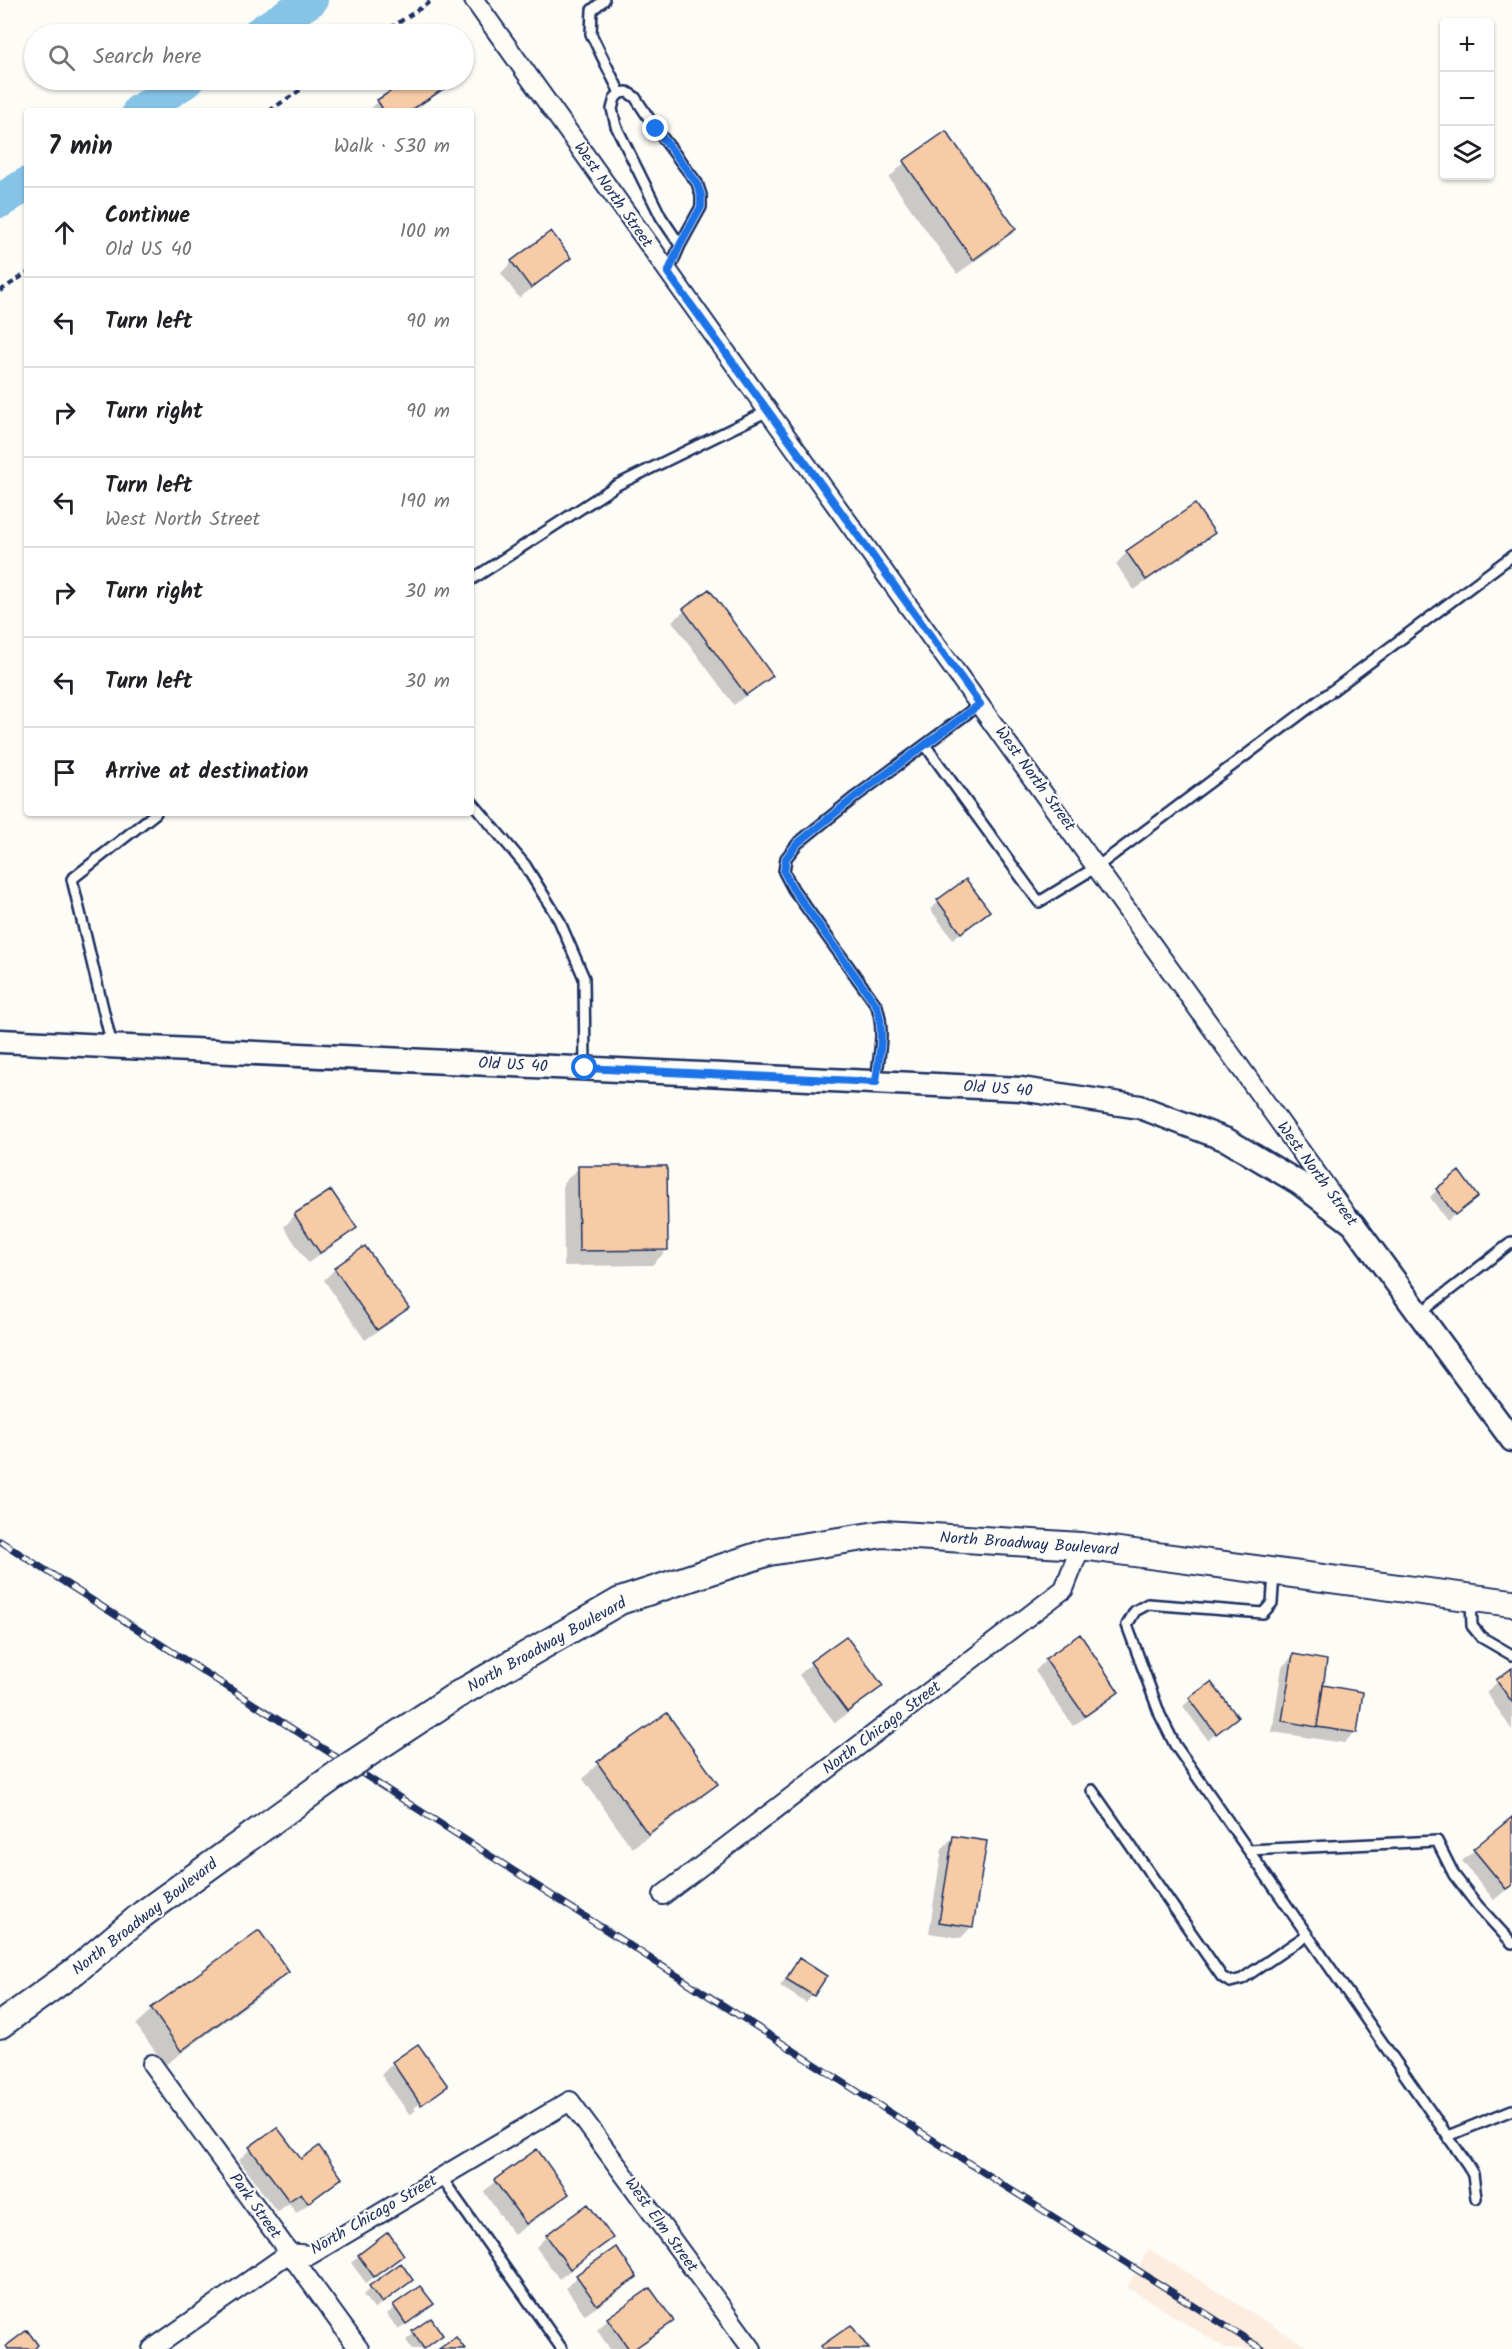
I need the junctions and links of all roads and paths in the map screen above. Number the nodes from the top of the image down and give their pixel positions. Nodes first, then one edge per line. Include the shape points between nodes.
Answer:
1 (433, 0) edge
2 (474, 0) edge
3 (604, 0) edge
4 (396, 24) edge
5 (300, 90) edge
6 (620, 93) junction
7 (273, 108) edge
8 (680, 245) junction
9 (668, 273) junction
10 (24, 275) edge
11 (0, 291) edge
12 (768, 411) junction
13 (1512, 556) edge
14 (474, 578) edge
15 (980, 704) junction
16 (925, 745) junction
17 (474, 805) edge
18 (152, 816) edge
19 (1098, 866) junction
20 (0, 1041) edge
21 (112, 1046) junction
22 (585, 1068) junction
23 (876, 1082) junction
24 (1353, 1224) junction
25 (1512, 1242) edge
26 (1419, 1314) junction
27 (1512, 1440) edge
28 (1081, 1546) junction
29 (1274, 1571) junction
30 (1471, 1597) junction
31 (1512, 1603) edge
32 (1512, 1655) edge
33 (1092, 1790) dead end
34 (1249, 1850) junction
35 (663, 1895) dead end
36 (1307, 1935) junction
37 (1512, 1943) edge
38 (0, 2025) edge
39 (152, 2064) dead end
40 (570, 2101) joint
41 (1512, 2110) edge
42 (1448, 2136) junction
43 (441, 2177) junction
44 (1476, 2198) dead end
45 (289, 2253) junction
46 (152, 2349) edge
47 (358, 2349) edge
48 (562, 2349) edge
49 (752, 2349) edge

1 - 4 path
2 - 9 street, West North Street
3 - 6 lane via 592,10 591,34
5 - 7 path
6 - 8 lane via 612,109 615,126 661,217
6 - 8 lane via 635,97 697,183 701,207
8 - 9 lane
9 - 12 street, West North Street
10 - 11 path
12 - 14 lane via 617,485
12 - 15 street, West North Street
13 - 19 lane
15 - 16 lane
15 - 19 street, West North Street
16 - 19 lane via 1039,902
16 - 23 lane via 798,843 786,858 784,872 793,889 877,1006 882,1035
17 - 22 lane via 525,865 559,921 584,978
18 - 21 lane via 72,879
19 - 24 street, West North Street
20 - 21 street, Old US 40
21 - 22 street, Old US 40
22 - 23 street, Old US 40
23 - 24 street, Old US 40 via 1021,1089 1140,1107 1227,1140 1299,1183
24 - 26 street, West North Street
25 - 26 lane
26 - 27 street, West North Street
28 - 29 main road, North Broadway Boulevard
28 - 35 street, North Chicago Street via 1064,1589
28 - 38 main road, North Broadway Boulevard, bridge via 882,1534 769,1552 621,1601 457,1695 343,1770 143,1914 75,1971
29 - 30 main road, North Broadway Boulevard
29 - 34 lane via 1272,1603 1263,1613 1148,1604 1135,1611 1128,1625 1175,1745
30 - 31 main road, North Broadway Boulevard
30 - 32 lane via 1472,1626 1480,1637
33 - 36 lane via 1222,1977 1230,1982 1242,1979
34 - 36 lane
34 - 37 lane via 1437,1841 1460,1883
36 - 42 lane
39 - 45 street, Park Street
40 - 43 street, North Chicago Street
40 - 49 street, West Elm Street
41 - 42 lane
42 - 44 lane via 1473,2174
43 - 45 street, North Chicago Street via 310,2255
43 - 48 lane
45 - 46 street, North Chicago Street
45 - 47 street, Park Street

